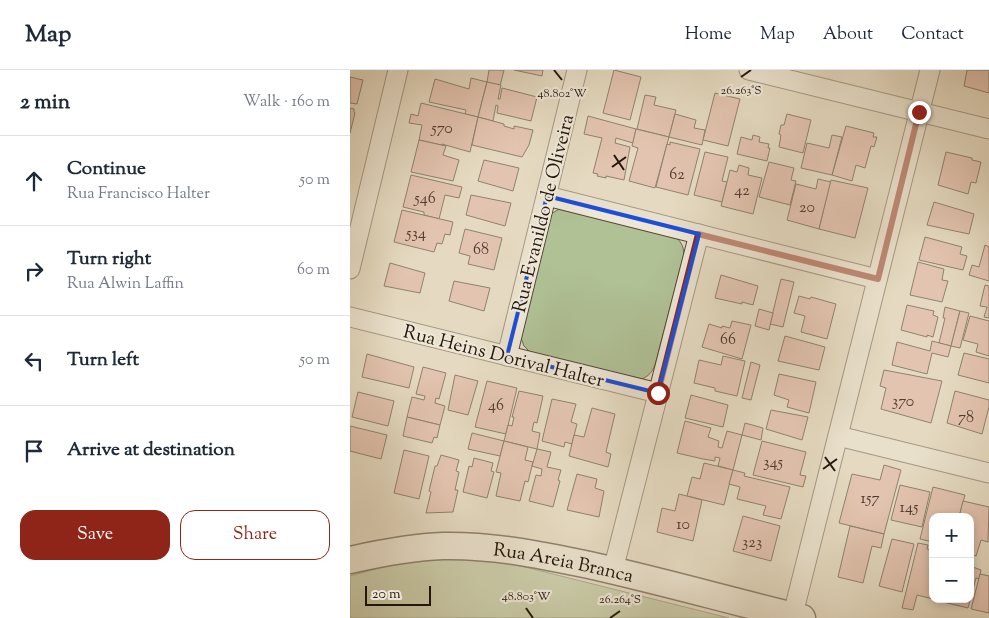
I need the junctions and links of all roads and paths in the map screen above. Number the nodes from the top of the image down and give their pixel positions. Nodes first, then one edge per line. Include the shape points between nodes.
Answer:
1 (398, 70) edge
2 (577, 70) edge
3 (930, 70) edge
4 (754, 71) edge
5 (919, 112) junction
6 (989, 129) edge
7 (547, 196) junction
8 (698, 234) junction
9 (350, 269) edge
10 (878, 279) junction
11 (350, 317) edge
12 (507, 356) junction
13 (658, 393) junction
14 (838, 436) junction
15 (989, 474) edge
16 (350, 560) edge
17 (613, 570) junction
18 (796, 617) edge

1 - 9 street
2 - 7 street, Rua Evanildo de Oliveira
3 - 5 street
4 - 5 street
5 - 6 street
5 - 10 street
7 - 8 street
7 - 12 street, Rua Evanildo de Oliveira
8 - 10 street
8 - 13 street
10 - 14 street
11 - 12 street, Rua Heins Dorival Halter
12 - 13 street, Rua Heins Dorival Halter
13 - 17 street
14 - 15 street
14 - 18 street
16 - 17 street, Rua Areia Branca via 415,548 477,547 511,550
17 - 18 street, Rua Areia Branca

